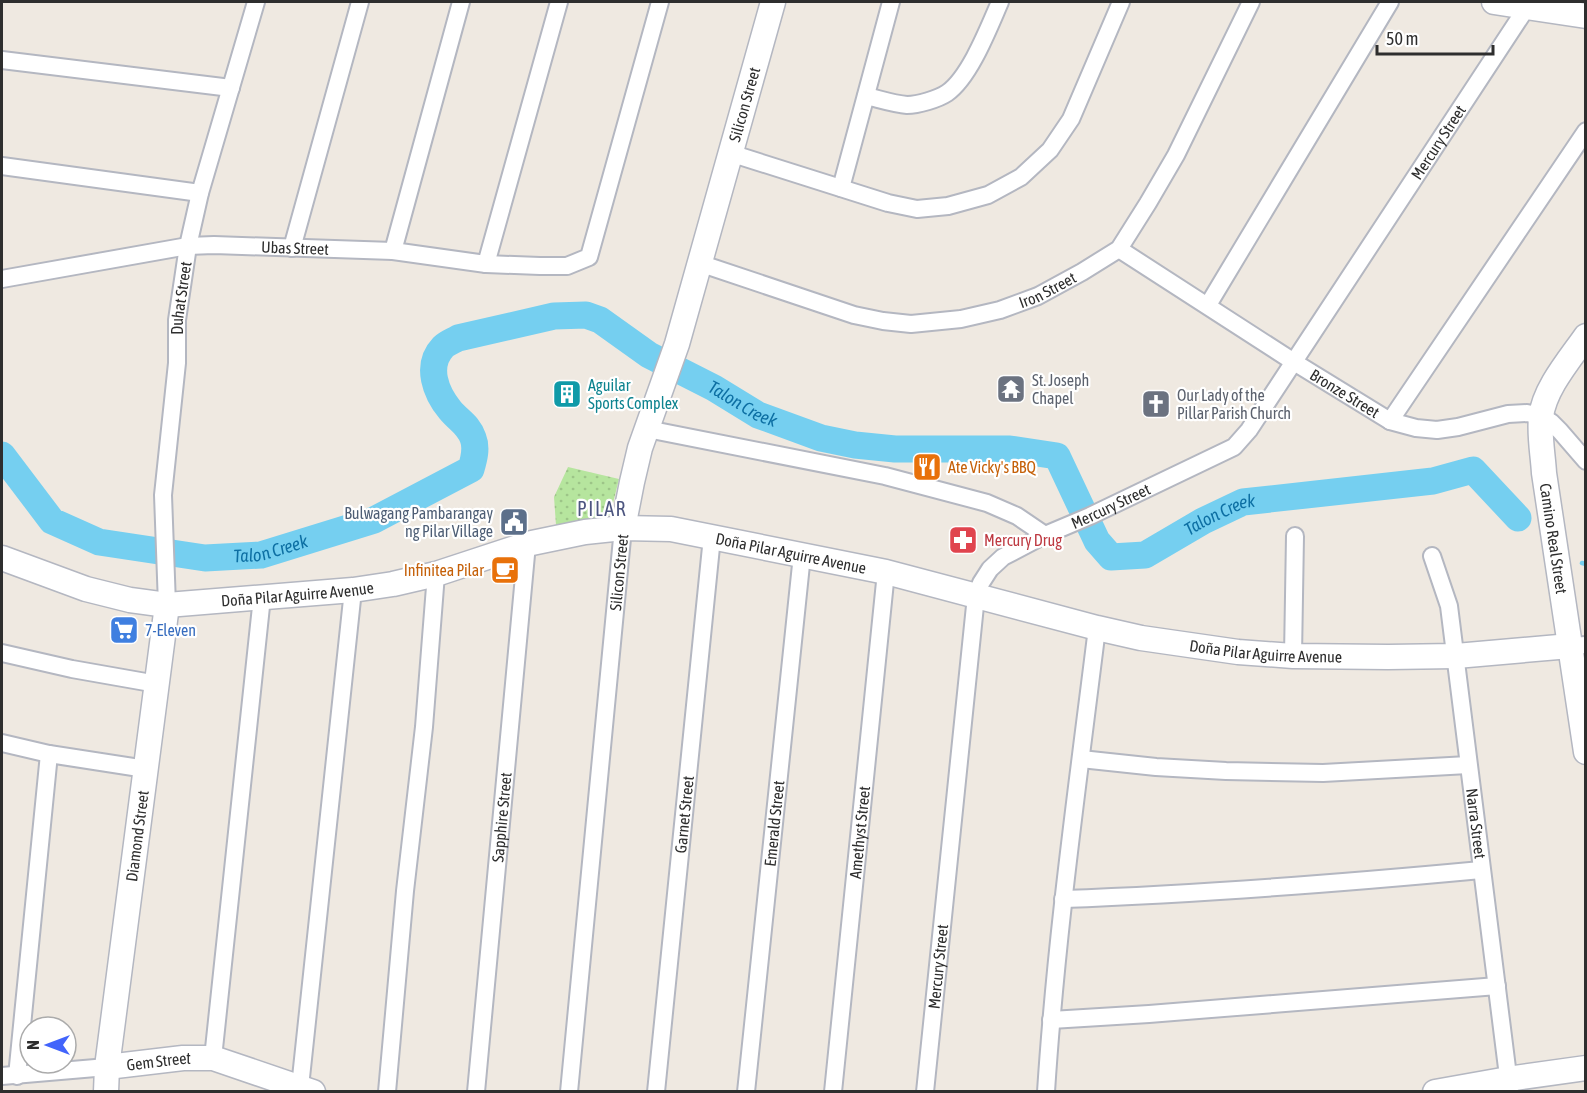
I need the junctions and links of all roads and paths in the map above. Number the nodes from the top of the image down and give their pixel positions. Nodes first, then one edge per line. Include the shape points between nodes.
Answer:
1 (256, 2) edge
2 (360, 2) edge
3 (461, 2) edge
4 (559, 2) edge
5 (660, 2) edge
6 (773, 2) edge
7 (891, 2) edge
8 (1000, 2) edge
9 (1121, 2) edge
10 (1251, 2) edge
11 (1390, 2) edge
12 (1494, 2) edge
13 (1527, 7) junction
14 (1586, 16) edge
15 (2, 60) edge
16 (231, 88) junction
17 (866, 96) junction
18 (1586, 130) edge
19 (730, 153) junction
20 (2, 166) edge
21 (841, 188) junction
22 (200, 193) junction
23 (188, 246) junction
24 (292, 248) junction
25 (1119, 249) junction
26 (393, 251) junction
27 (699, 263) junction
28 (486, 264) junction
29 (2, 279) edge
30 (1208, 305) junction
31 (1586, 336) edge
32 (1294, 362) junction
33 (1541, 416) junction
34 (1390, 421) junction
35 (647, 429) junction
36 (1586, 461) edge
37 (623, 528) junction
38 (1045, 535) junction
39 (1295, 536) dead end
40 (712, 537) junction
41 (527, 544) junction
42 (802, 555) junction
43 (1432, 556) dead end
44 (2, 558) edge
45 (886, 572) junction
46 (436, 574) junction
47 (353, 590) junction
48 (976, 596) junction
49 (262, 597) junction
50 (167, 605) junction
51 (1097, 628) junction
52 (1578, 646) edge
53 (2, 653) edge
54 (1293, 656) junction
55 (1456, 656) junction
56 (157, 684) junction
57 (2, 743) edge
58 (1586, 752) edge
59 (49, 754) junction
60 (1081, 759) junction
61 (1468, 765) junction
62 (146, 769) junction
63 (1481, 870) junction
64 (1063, 898) junction
65 (1497, 986) junction
66 (1051, 1020) junction
67 (213, 1058) junction
68 (107, 1067) junction
69 (1586, 1068) edge
70 (9, 1076) edge
71 (1509, 1085) edge
72 (306, 1089) edge
73 (106, 1092) edge
74 (387, 1092) edge
75 (476, 1092) edge
76 (569, 1092) edge
77 (656, 1092) edge
78 (746, 1092) edge
79 (833, 1092) edge
80 (925, 1092) edge
81 (1046, 1092) edge
82 (1435, 1092) edge

1 - 16 street, Duhat Street
2 - 24 street
3 - 26 street
4 - 28 street
5 - 28 street, Ubas Street via 589,257 567,266
6 - 19 street, Silicon Street
7 - 17 street
8 - 17 street via 977,53 947,93 908,105
9 - 21 street via 1071,119 1050,150 1021,177 988,195 948,206 917,209
10 - 25 street, Iron Street via 1176,155
11 - 30 street
12 - 13 street
13 - 14 street
13 - 32 street, Mercury Street
15 - 16 street
16 - 22 street, Duhat Street
17 - 21 street
18 - 34 street
19 - 21 street
19 - 27 street, Silicon Street
20 - 22 street
22 - 23 street, Duhat Street
23 - 24 street, Ubas Street
23 - 29 street, Ubas Street
23 - 50 street, Duhat Street via 177,320 177,363 163,495
24 - 26 street, Ubas Street
25 - 27 street, Iron Street via 1038,297 961,319 911,324 854,315
25 - 30 street, Bronze Street
26 - 28 street, Ubas Street
27 - 35 street, Silicon Street
30 - 32 street, Bronze Street
31 - 33 street, Camino Real Street via 1559,375
32 - 34 street, Bronze Street
32 - 38 street, Mercury Street via 1250,430 1234,447
33 - 34 street, Bronze Street via 1508,414 1437,430
33 - 36 street
33 - 52 street, Camino Real Street via 1544,473
35 - 37 street, Silicon Street
35 - 38 street via 885,477 987,503 1017,516
37 - 40 street, Doña Pilar Aguirre Avenue via 670,529
37 - 41 street, Doña Pilar Aguirre Avenue
37 - 76 street, Silicon Street
38 - 48 street, Mercury Street via 1003,557 990,569
39 - 54 street
40 - 42 street, Doña Pilar Aguirre Avenue
40 - 77 street, Garnet Street
41 - 46 street, Doña Pilar Aguirre Avenue
41 - 75 street, Sapphire Street
42 - 45 street, Doña Pilar Aguirre Avenue
42 - 78 street, Emerald Street
43 - 55 street, Narra Street via 1449,606
44 - 50 street, Doña Pilar Aguirre Avenue via 86,589
45 - 48 street, Doña Pilar Aguirre Avenue
45 - 79 street, Amethyst Street
46 - 47 street, Doña Pilar Aguirre Avenue
46 - 74 street
47 - 49 street, Doña Pilar Aguirre Avenue
47 - 72 street
48 - 51 street, Doña Pilar Aguirre Avenue
48 - 80 street, Mercury Street
49 - 50 street, Doña Pilar Aguirre Avenue
49 - 67 street
50 - 56 street, Diamond Street
51 - 54 street, Doña Pilar Aguirre Avenue via 1190,646
51 - 60 street
52 - 55 street, Doña Pilar Aguirre Avenue
52 - 58 street, Camino Real Street
53 - 56 street
54 - 55 street, Doña Pilar Aguirre Avenue
55 - 61 street, Narra Street
56 - 62 street, Diamond Street
57 - 59 street
59 - 62 street
59 - 70 street
60 - 61 street via 1156,767 1323,773
60 - 64 street
61 - 63 street, Narra Street
62 - 68 street, Diamond Street
63 - 64 street via 1275,888
63 - 65 street, Narra Street
64 - 66 street
65 - 66 street
65 - 71 street, Narra Street
66 - 81 street
67 - 68 street, Gem Street
67 - 72 street, Gem Street
68 - 70 street, Gem Street
68 - 73 street, Diamond Street
69 - 71 street
71 - 82 street

